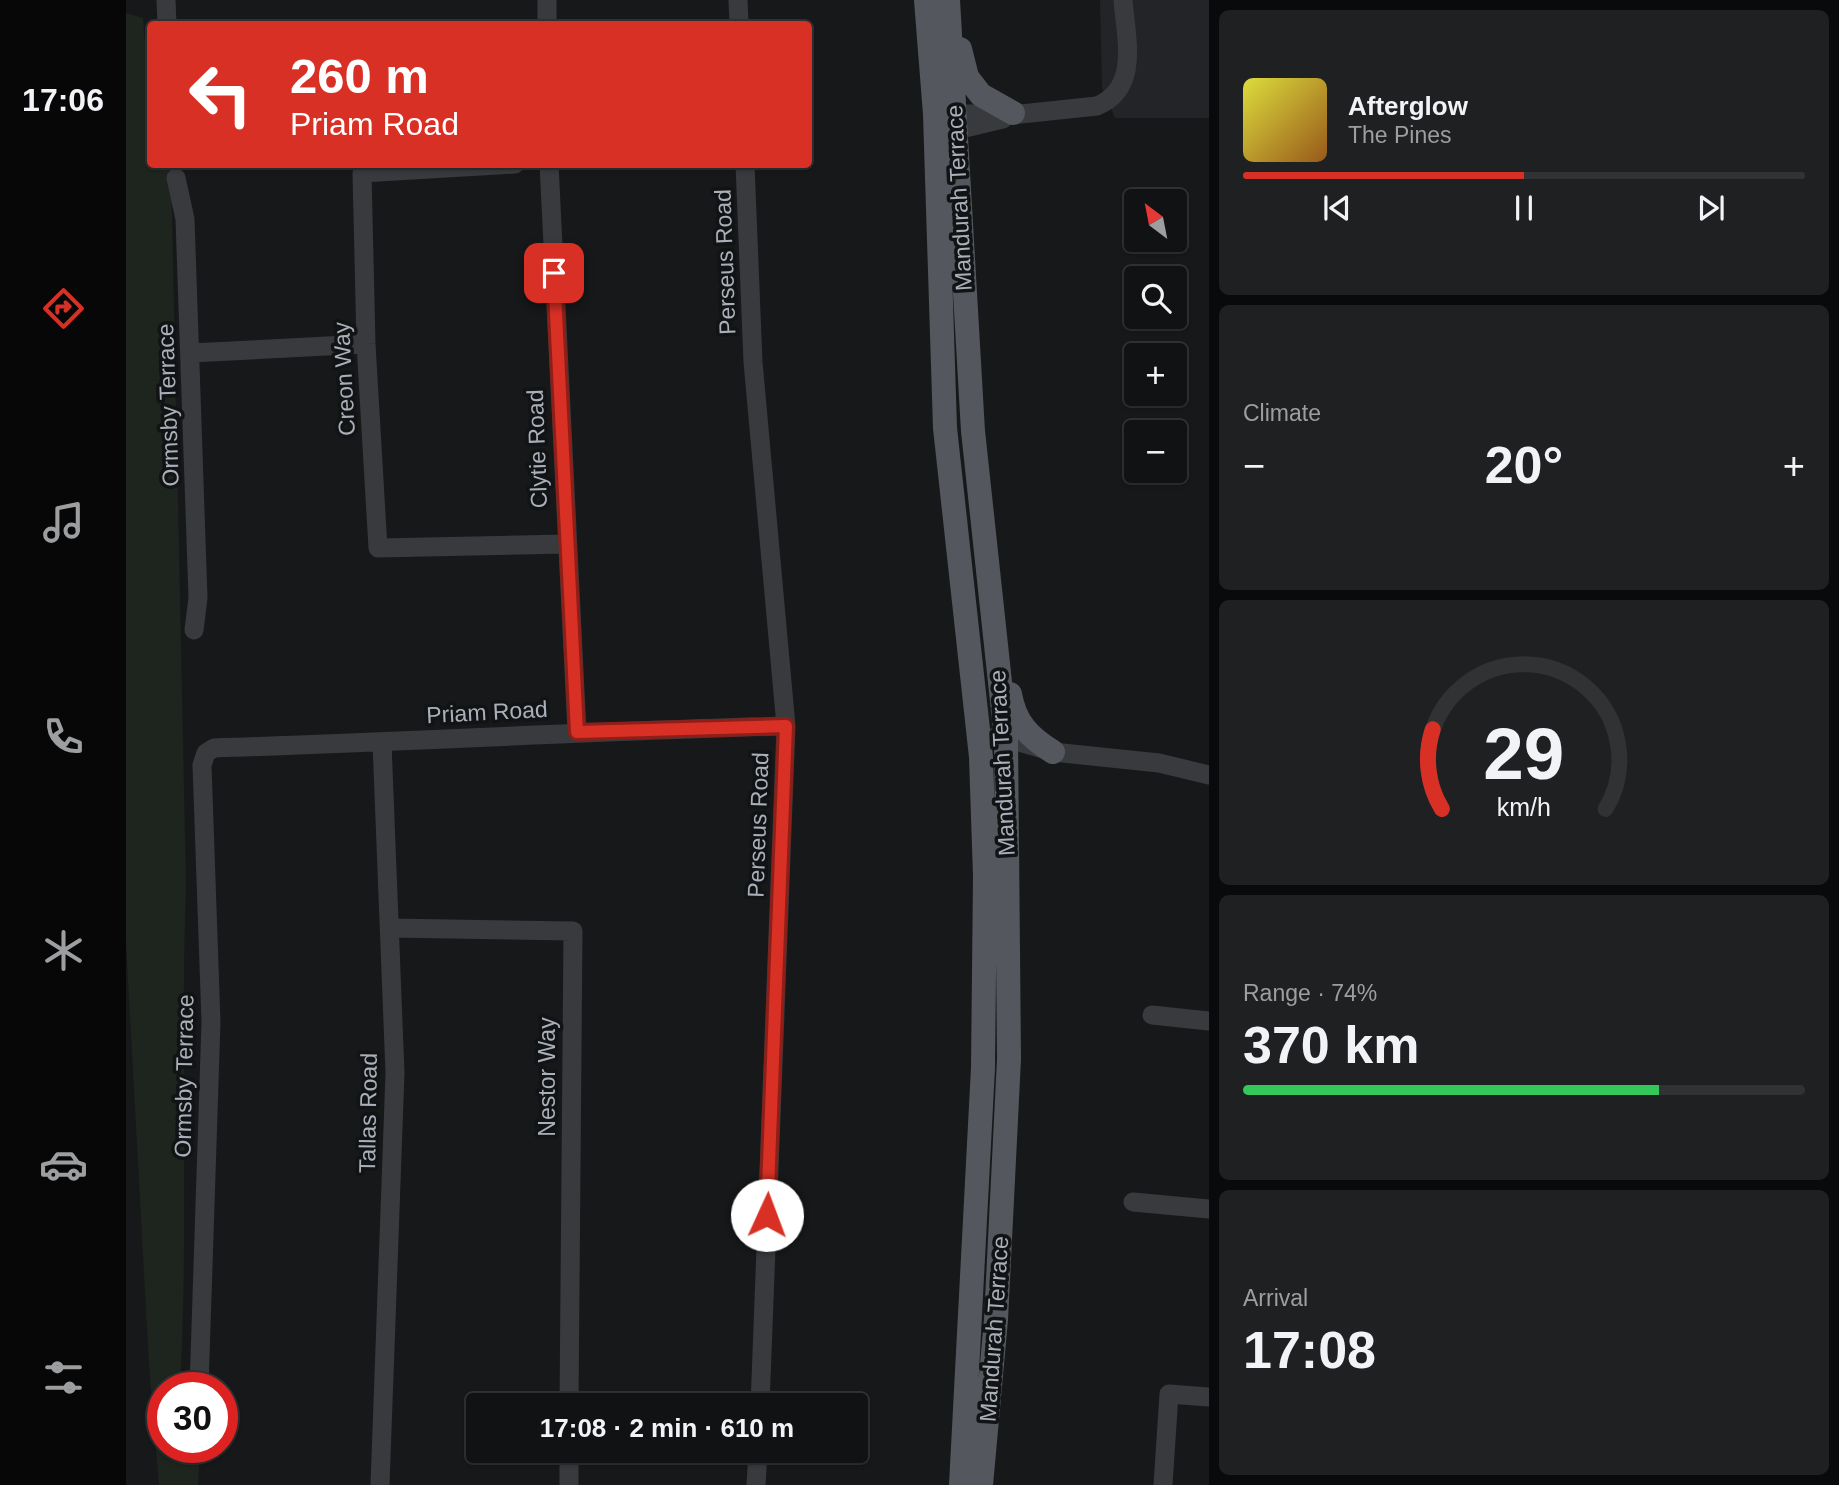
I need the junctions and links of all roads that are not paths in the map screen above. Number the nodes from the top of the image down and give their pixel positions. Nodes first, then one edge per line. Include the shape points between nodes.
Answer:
1 (166, 0) edge
2 (547, 0) edge
3 (738, 0) edge
4 (926, 0) edge
5 (1123, 0) edge
6 (949, 11) edge
7 (167, 21) edge
8 (547, 21) edge
9 (739, 21) edge
10 (1017, 113) junction
11 (945, 123) junction
12 (447, 168) edge
13 (549, 168) edge
14 (745, 168) edge
15 (176, 178) dead end
16 (366, 344) junction
17 (191, 353) junction
18 (565, 544) junction
19 (194, 630) dead end
20 (997, 661) junction
21 (786, 726) junction
22 (577, 732) junction
23 (383, 743) junction
24 (993, 747) junction
25 (1053, 751) junction
26 (202, 765) joint
27 (1209, 775) edge
28 (391, 928) junction
29 (1152, 1015) dead end
30 (1209, 1021) edge
31 (1133, 1202) dead end
32 (1209, 1209) edge
33 (200, 1372) edge
34 (569, 1393) edge
35 (760, 1393) edge
36 (1209, 1398) edge
37 (569, 1463) edge
38 (757, 1463) edge
39 (380, 1485) edge
40 (569, 1485) edge
41 (756, 1485) edge
42 (961, 1485) edge
43 (981, 1485) edge
44 (1163, 1485) edge

1 - 7 street
2 - 8 street
3 - 9 street
4 - 11 main road, Mandurah Terrace
5 - 10 street via 1127,72 1116,95 1097,106
6 - 10 main road via 967,77 981,95
6 - 11 main road, Mandurah Terrace
10 - 11 street
11 - 20 main road, Mandurah Terrace
11 - 24 main road, Mandurah Terrace via 945,428
12 - 16 street, Creon Way via 362,173
13 - 18 street, Clytie Road
14 - 21 street, Perseus Road via 753,362
15 - 17 street, Ormsby Terrace via 185,219
16 - 17 street
16 - 18 street, Creon Way via 378,548
17 - 19 street, Ormsby Terrace via 198,598
18 - 22 street, Clytie Road
20 - 24 main road, Mandurah Terrace
20 - 25 main road via 1018,721 1031,738
21 - 22 street, Priam Road
21 - 35 street, Perseus Road
22 - 23 street, Priam Road
23 - 26 street, Priam Road via 214,748 206,753
23 - 28 street, Tallas Road
24 - 25 street
24 - 42 main road, Mandurah Terrace via 985,876 983,1068
24 - 43 main road, Mandurah Terrace via 1009,1059 996,1320
25 - 27 street via 1159,763
26 - 33 street, Ormsby Terrace via 211,1022
28 - 34 street, Nestor Way via 573,931
28 - 39 street, Tallas Road via 394,1073
29 - 30 street
31 - 32 street
36 - 44 street via 1168,1394
37 - 40 street
38 - 41 street

